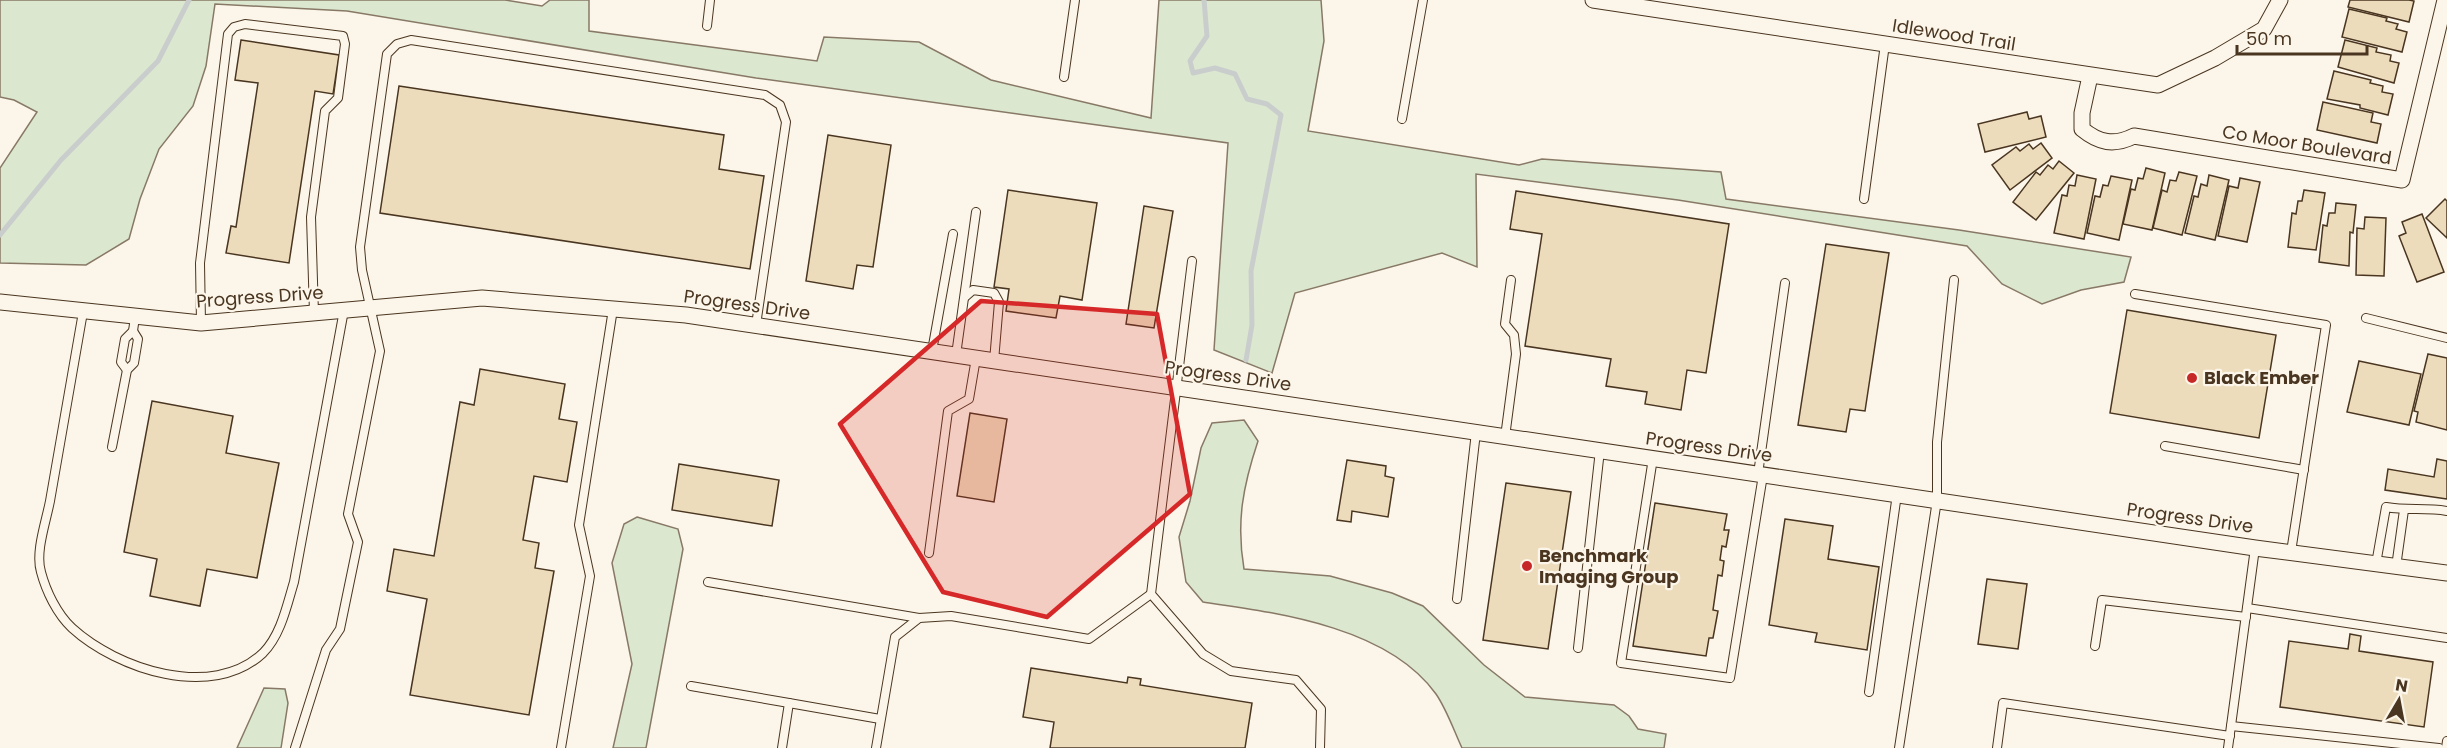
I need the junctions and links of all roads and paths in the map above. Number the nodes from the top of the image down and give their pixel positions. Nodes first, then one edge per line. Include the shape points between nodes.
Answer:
1 (710, 0) edge
2 (1075, 0) edge
3 (1423, 0) edge
4 (1593, 0) edge
5 (2280, 0) edge
6 (2445, 0) edge
7 (707, 26) dead end
8 (1885, 44) junction
9 (2090, 76) junction
10 (1064, 77) dead end
11 (1402, 119) dead end
12 (1864, 200) dead end
13 (976, 212) dead end
14 (953, 234) dead end
15 (1192, 261) dead end
16 (1511, 280) dead end
17 (1954, 280) dead end
18 (1785, 283) dead end
19 (2134, 294) dead end
20 (965, 297) junction
21 (0, 302) edge
22 (370, 308) junction
23 (613, 309) junction
24 (344, 310) junction
25 (83, 312) junction
26 (314, 313) junction
27 (2366, 318) dead end
28 (201, 323) junction
29 (134, 324) junction
30 (756, 325) junction
31 (2447, 338) edge
32 (932, 351) junction
33 (956, 355) junction
34 (976, 358) junction
35 (994, 361) junction
36 (127, 370) junction
37 (1177, 388) junction
38 (1476, 432) junction
39 (1505, 436) junction
40 (2165, 446) dead end
41 (112, 447) dead end
42 (1600, 450) junction
43 (1653, 458) junction
44 (2304, 470) junction
45 (1761, 474) junction
46 (1897, 494) junction
47 (1937, 500) junction
48 (2404, 510) junction
49 (2447, 511) edge
50 (2255, 548) junction
51 (2291, 552) junction
52 (929, 553) dead end
53 (2376, 564) junction
54 (2396, 567) junction
55 (2447, 573) edge
56 (708, 582) dead end
57 (1151, 594) junction
58 (1456, 599) dead end
59 (2247, 608) junction
60 (2246, 617) junction
61 (919, 618) junction
62 (2447, 638) edge
63 (2095, 646) dead end
64 (1578, 648) dead end
65 (691, 686) dead end
66 (1869, 692) dead end
67 (789, 703) junction
68 (880, 718) junction
69 (2231, 726) junction
70 (2230, 736) junction
71 (2447, 741) edge
72 (295, 748) edge
73 (561, 748) edge
74 (782, 748) edge
75 (876, 748) edge
76 (1320, 748) edge
77 (1899, 748) edge
78 (1997, 748) edge
79 (2228, 748) edge
80 (2439, 748) edge
81 (2446, 748) edge

1 - 7 lane
2 - 10 lane
3 - 11 lane
4 - 8 street, Idlewood Trail
5 - 9 street, Idlewood Trail via 2264,29 2158,85
6 - 9 street, Co Moor Boulevard via 2402,180 2134,136 2121,142 2097,141 2082,129
8 - 9 street, Idlewood Trail
8 - 12 lane
13 - 20 lane
14 - 32 lane
15 - 37 lane
16 - 39 lane via 1505,324 1514,335 1516,354
17 - 47 lane via 1937,442
18 - 45 lane
19 - 44 lane via 2326,325
20 - 33 lane
20 - 35 lane via 972,290 994,293 999,302
21 - 25 street, Progress Drive
22 - 23 street, Progress Drive via 482,298
22 - 24 street, Progress Drive
22 - 30 lane via 360,247 387,54 397,44 411,40 765,95 780,105 786,122
22 - 72 lane via 380,351 348,514 358,542 340,628 326,650
23 - 30 street, Progress Drive
23 - 73 lane via 579,525 590,576
24 - 25 lane via 294,582 274,637 249,664 199,677 169,674 93,645 59,612 40,570
24 - 26 street, Progress Drive
25 - 29 street, Progress Drive
26 - 28 street, Progress Drive
26 - 28 lane via 311,216 325,111 338,98 345,44 343,36 245,24 228,34 200,263
27 - 31 lane
28 - 29 street, Progress Drive
29 - 36 lane via 138,339 134,363
29 - 36 lane via 125,339 121,362
30 - 32 street, Progress Drive
32 - 33 street, Progress Drive
33 - 34 street, Progress Drive
34 - 35 street, Progress Drive
34 - 52 lane via 969,399 948,411
35 - 37 street, Progress Drive
36 - 41 lane
37 - 38 street, Progress Drive
37 - 57 lane
38 - 39 street, Progress Drive
38 - 58 lane
39 - 42 street, Progress Drive
40 - 44 lane
42 - 43 street, Progress Drive
42 - 64 lane
43 - 45 street, Progress Drive
43 - 45 lane via 1622,663 1730,678
44 - 51 lane
45 - 46 street, Progress Drive
46 - 47 street, Progress Drive
46 - 66 lane
47 - 50 street, Progress Drive
47 - 77 lane
48 - 49 lane via 2426,507
48 - 53 lane via 2386,507
48 - 54 lane
50 - 51 street, Progress Drive
50 - 59 lane
51 - 53 street, Progress Drive
53 - 54 street, Progress Drive
54 - 55 street, Progress Drive
56 - 61 lane
57 - 61 lane via 1089,639 951,616
57 - 76 lane via 1203,654 1231,671 1296,680 1322,710
59 - 60 lane
59 - 62 lane
60 - 63 lane via 2102,600
60 - 69 lane
61 - 68 lane via 895,637
65 - 67 lane
67 - 68 lane
67 - 74 lane
68 - 75 lane
69 - 70 lane
69 - 80 lane
70 - 78 lane via 2003,703
70 - 79 lane
71 - 81 lane

